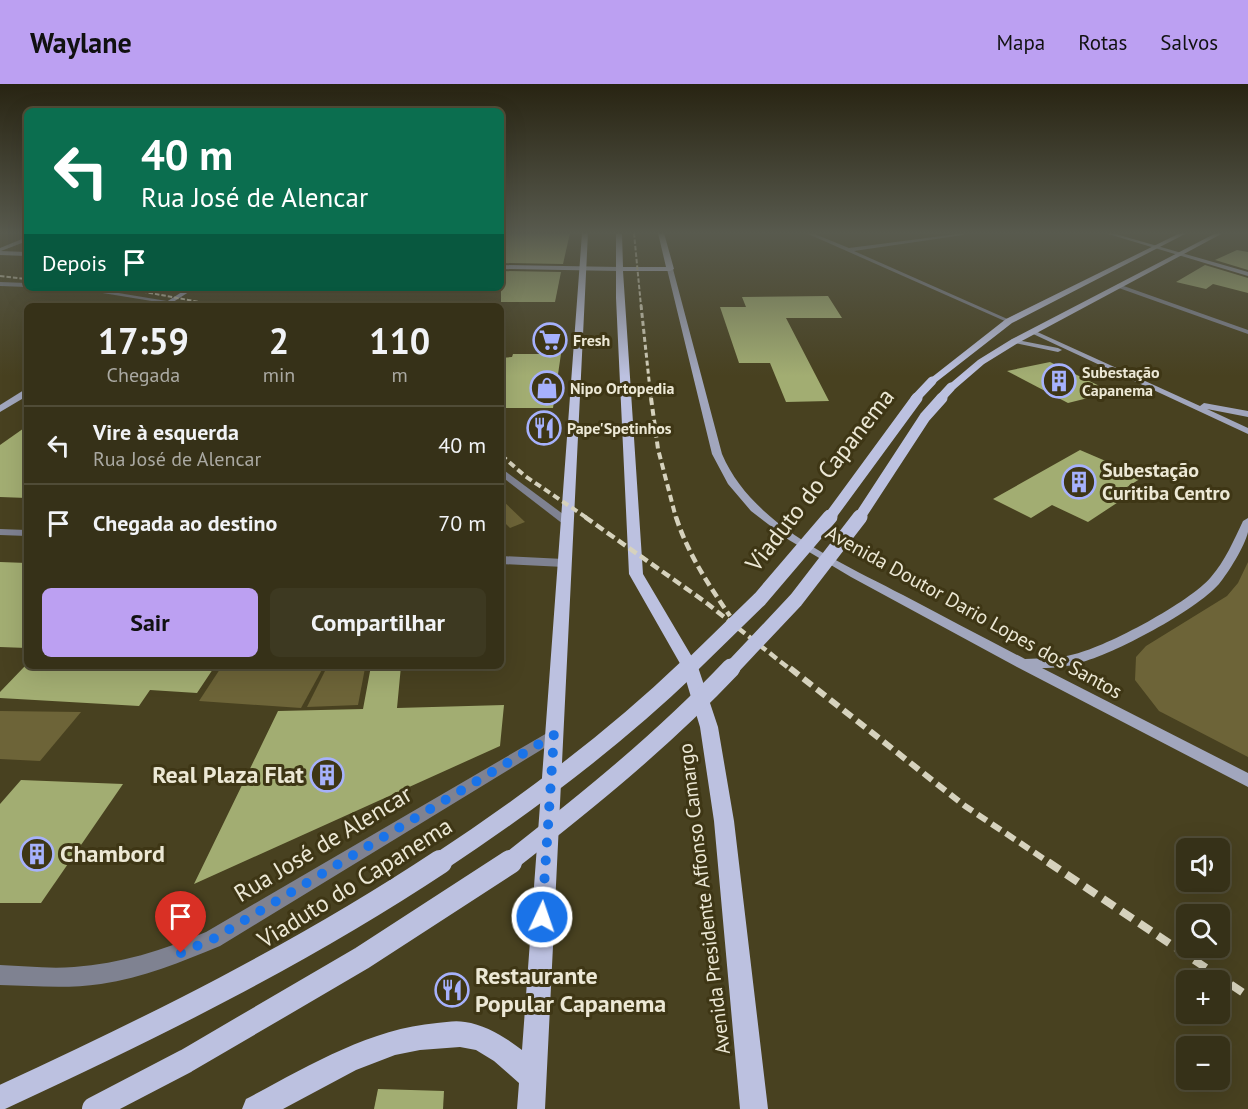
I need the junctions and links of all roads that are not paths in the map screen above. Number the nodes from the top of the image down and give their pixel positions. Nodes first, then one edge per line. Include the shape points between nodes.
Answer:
1 (581, 281) edge
2 (620, 281) edge
3 (673, 281) edge
4 (918, 281) edge
5 (1088, 281) edge
6 (1128, 281) edge
7 (0, 284) edge
8 (24, 285) edge
9 (1118, 286) junction
10 (92, 291) edge
11 (187, 291) edge
12 (161, 303) edge
13 (169, 303) edge
14 (1009, 321) junction
15 (1033, 332) junction
16 (1248, 332) edge
17 (1015, 341) junction
18 (1077, 354) junction
19 (941, 384) junction
20 (24, 394) edge
21 (1186, 401) junction
22 (0, 409) edge
23 (1248, 414) edge
24 (1248, 431) edge
25 (504, 473) edge
26 (1248, 521) edge
27 (567, 522) junction
28 (0, 532) edge
29 (24, 534) edge
30 (504, 560) edge
31 (564, 563) junction
32 (1021, 664) junction
33 (554, 735) junction
34 (1248, 780) edge
35 (0, 975) edge
36 (533, 1077) junction
37 (0, 1098) edge
38 (94, 1109) edge
39 (256, 1109) edge
40 (531, 1109) edge
41 (754, 1109) edge

1 - 27 main road
2 - 41 main road, Avenida Presidente Affonso Camargo via 636,574 680,647 706,714 722,806
3 - 32 main road, Avenida Doutor Dario Lopes dos Santos via 711,436 724,472 737,490 773,523 803,542
4 - 14 street
5 - 14 main road
6 - 9 main road
7 - 8 street
9 - 15 main road
9 - 16 street
10 - 12 street
11 - 13 main road
14 - 19 main road
15 - 17 main road
15 - 18 main road
17 - 18 main road
17 - 19 main road
18 - 21 main road
19 - 37 main road, Viaduto do Capanema, bridge via 906,410 779,579 684,674 596,751 466,845 299,949 139,1035
19 - 38 main road, bridge via 925,417 850,532 796,600 694,707 609,784 500,869 382,946 195,1056
20 - 22 main road
21 - 23 main road
21 - 24 main road
25 - 27 street
26 - 32 main road via 1213,584 1180,607 1086,657
27 - 31 main road
28 - 29 street
30 - 31 street
31 - 33 main road
32 - 34 main road, Avenida Doutor Dario Lopes dos Santos
33 - 35 street, Rua José de Alencar via 213,939 114,973 82,977
33 - 36 main road
36 - 39 main road via 498,1047 467,1034 424,1035 346,1062
36 - 40 main road

